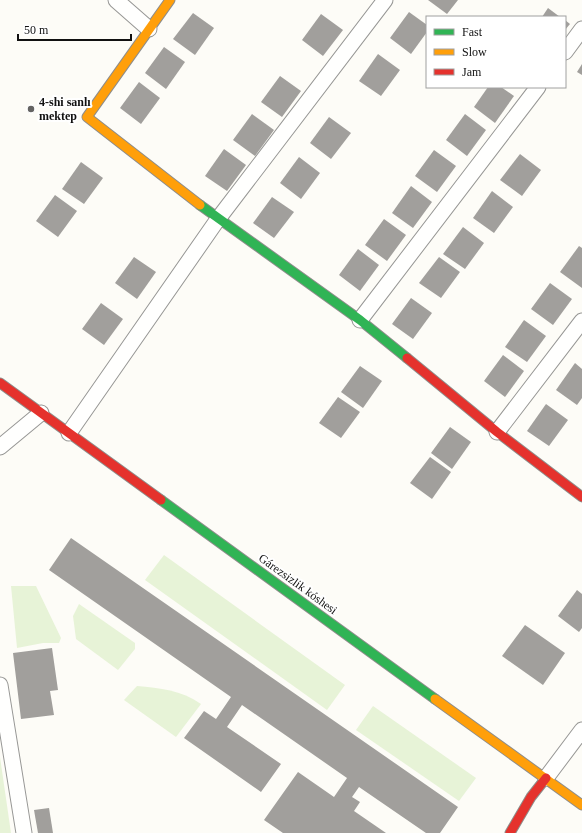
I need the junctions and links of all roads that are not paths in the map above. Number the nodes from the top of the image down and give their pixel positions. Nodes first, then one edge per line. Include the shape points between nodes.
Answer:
1 (116, 0) edge
2 (170, 0) edge
3 (385, 0) edge
4 (149, 28) junction
5 (582, 29) edge
6 (566, 51) edge
7 (537, 88) edge
8 (218, 219) junction
9 (360, 320) junction
10 (582, 321) edge
11 (0, 383) edge
12 (41, 413) junction
13 (497, 432) junction
14 (69, 433) junction
15 (0, 447) edge
16 (582, 497) edge
17 (0, 685) edge
18 (582, 730) edge
19 (546, 778) junction
20 (582, 805) edge
21 (24, 833) edge
22 (510, 833) edge

1 - 4 street
2 - 4 street
3 - 8 street
4 - 8 street via 87,117
5 - 6 street
7 - 9 street
8 - 9 street
8 - 14 street
9 - 13 street
10 - 13 street
11 - 12 street, Gárezsizlik kóshesi
12 - 14 street, Gárezsizlik kóshesi
12 - 15 street
13 - 16 street
14 - 19 street, Gárezsizlik kóshesi
17 - 21 street
18 - 19 street
19 - 20 street, Gárezsizlik kóshesi
19 - 22 street

